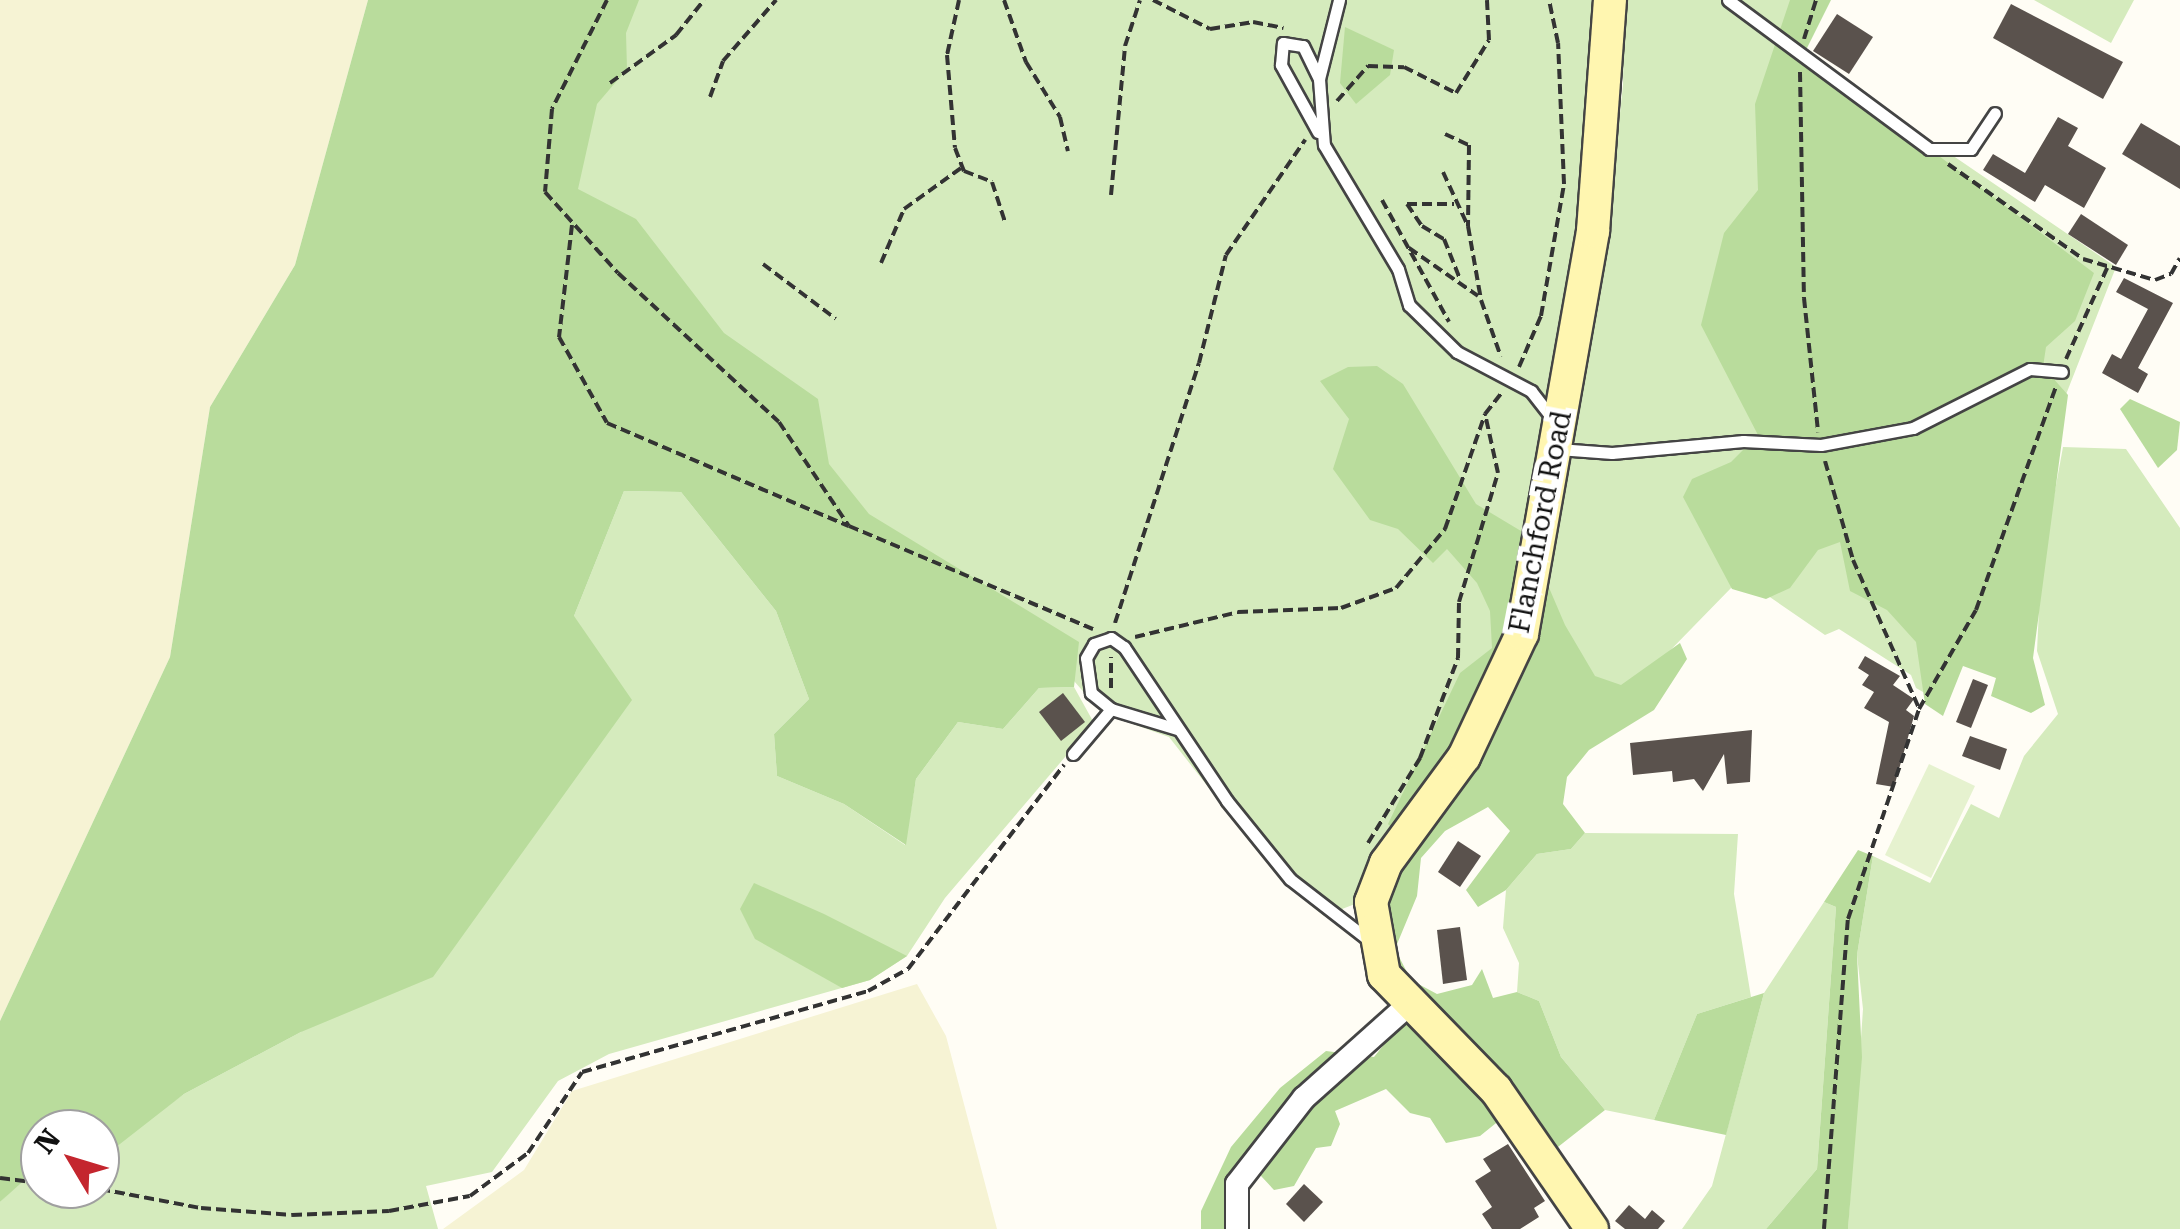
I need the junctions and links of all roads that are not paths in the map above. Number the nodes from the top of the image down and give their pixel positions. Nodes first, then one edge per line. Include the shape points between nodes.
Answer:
1 (1340, 0) edge
2 (1610, 0) edge
3 (1728, 0) edge
4 (1318, 80) junction
5 (1995, 112) dead end
6 (1317, 124) junction
7 (2062, 372) road end
8 (1567, 379) junction
9 (1531, 391) junction
10 (1559, 440) junction
11 (1111, 709) junction
12 (1177, 729) junction
13 (1073, 754) road end
14 (1374, 943) junction
15 (1409, 1004) junction
16 (1237, 1229) edge
17 (1592, 1229) edge

1 - 4 lane
2 - 8 street, Flanchford Road via 1593,231
3 - 5 lane via 1928,149 1971,149
4 - 6 lane
4 - 6 lane via 1303,46 1288,40 1279,59
6 - 9 lane via 1398,269 1409,306 1456,351
7 - 10 lane via 2030,369 1950,414 1820,445 1742,442 1612,454
8 - 9 lane
8 - 10 street, Flanchford Road
9 - 10 lane
10 - 14 street, Flanchford Road via 1522,634 1464,757 1386,863 1372,902
11 - 12 lane
11 - 12 lane via 1090,693 1085,678 1089,650 1114,640
11 - 13 lane
12 - 14 lane via 1290,880
14 - 15 street, Flanchford Road via 1384,975
15 - 16 street via 1304,1098 1238,1184
15 - 17 street, Flanchford Road via 1496,1090

